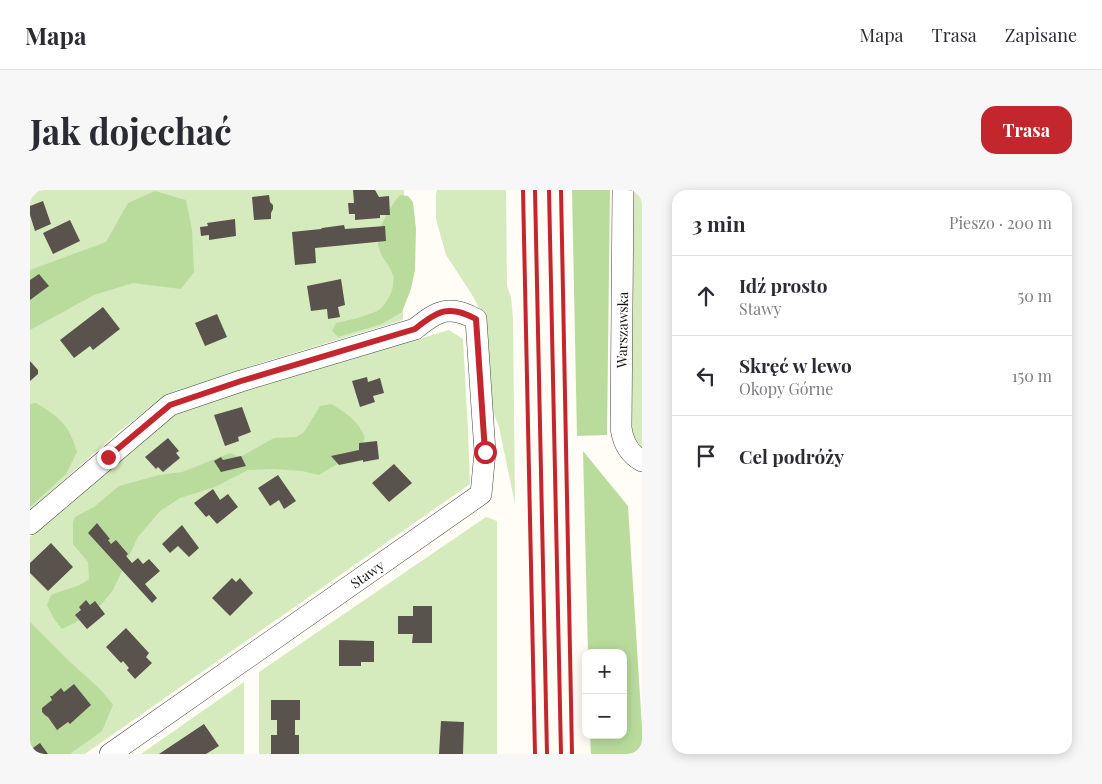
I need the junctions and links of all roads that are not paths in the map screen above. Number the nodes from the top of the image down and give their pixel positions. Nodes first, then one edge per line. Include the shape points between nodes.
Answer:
1 (623, 190) edge
2 (642, 461) edge
3 (30, 524) edge
4 (110, 754) edge

1 - 2 street, Warszawska via 621,428 628,449
3 - 4 street, Stawy via 170,405 415,329 431,316 445,311 462,311 476,319 485,452 481,494

